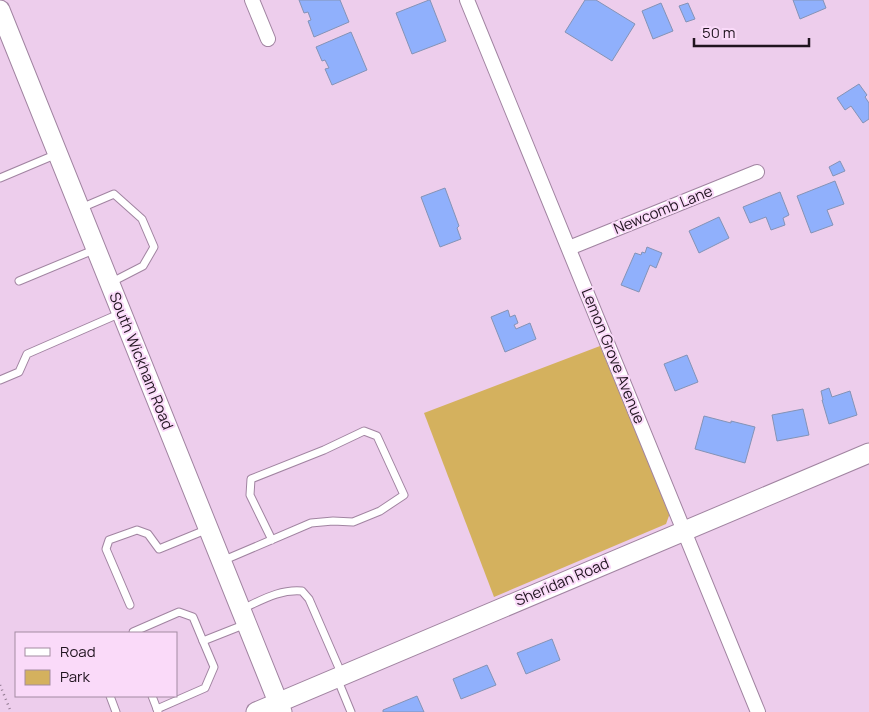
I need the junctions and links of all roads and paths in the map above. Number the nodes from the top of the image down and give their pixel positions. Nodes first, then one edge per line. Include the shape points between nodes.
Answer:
1 (252, 0) edge
2 (467, 0) edge
3 (2, 22) edge
4 (268, 39) dead end
5 (58, 154) junction
6 (757, 172) dead end
7 (0, 178) edge
8 (80, 208) junction
9 (569, 248) junction
10 (96, 249) junction
11 (19, 281) dead end
12 (110, 284) junction
13 (121, 312) junction
14 (0, 380) edge
15 (869, 453) edge
16 (208, 529) junction
17 (684, 530) junction
18 (272, 540) junction
19 (222, 561) junction
20 (130, 605) dead end
21 (244, 617) junction
22 (134, 632) edge
23 (203, 641) junction
24 (340, 677) junction
25 (0, 685) edge
26 (110, 697) edge
27 (152, 697) edge
28 (280, 707) edge
29 (158, 710) edge
30 (10, 712) edge
31 (115, 712) edge
32 (256, 712) edge
33 (352, 712) edge
34 (758, 712) edge

1 - 4 street
2 - 9 street, Lemon Grove Avenue
3 - 5 main road, South Wickham Road
5 - 7 lane
5 - 8 main road, South Wickham Road
6 - 9 street, Newcomb Lane
8 - 10 main road, South Wickham Road
8 - 12 lane via 114,194 142,219 154,247 143,266
9 - 17 street, Lemon Grove Avenue
10 - 11 lane
10 - 12 main road, South Wickham Road
12 - 13 main road, South Wickham Road
13 - 14 lane via 27,354 19,372
13 - 16 main road, South Wickham Road
15 - 17 main road, Sheridan Road
16 - 19 main road, South Wickham Road
16 - 20 lane via 159,549 148,534 137,530 109,540 106,549
17 - 24 main road, Sheridan Road
17 - 34 street, Lemon Grove Avenue
18 - 18 lane via 311,523 353,522 404,496 377,436 364,431 251,479 250,495
18 - 19 lane
19 - 21 main road, South Wickham Road
21 - 23 lane
21 - 24 lane via 275,594 302,591 309,599
21 - 28 main road, South Wickham Road
22 - 23 lane via 179,612 193,617
23 - 29 lane via 214,667 205,688
24 - 28 main road, Sheridan Road
24 - 33 lane
25 - 30 path
26 - 31 lane
27 - 29 lane
28 - 32 main road, Sheridan Road

